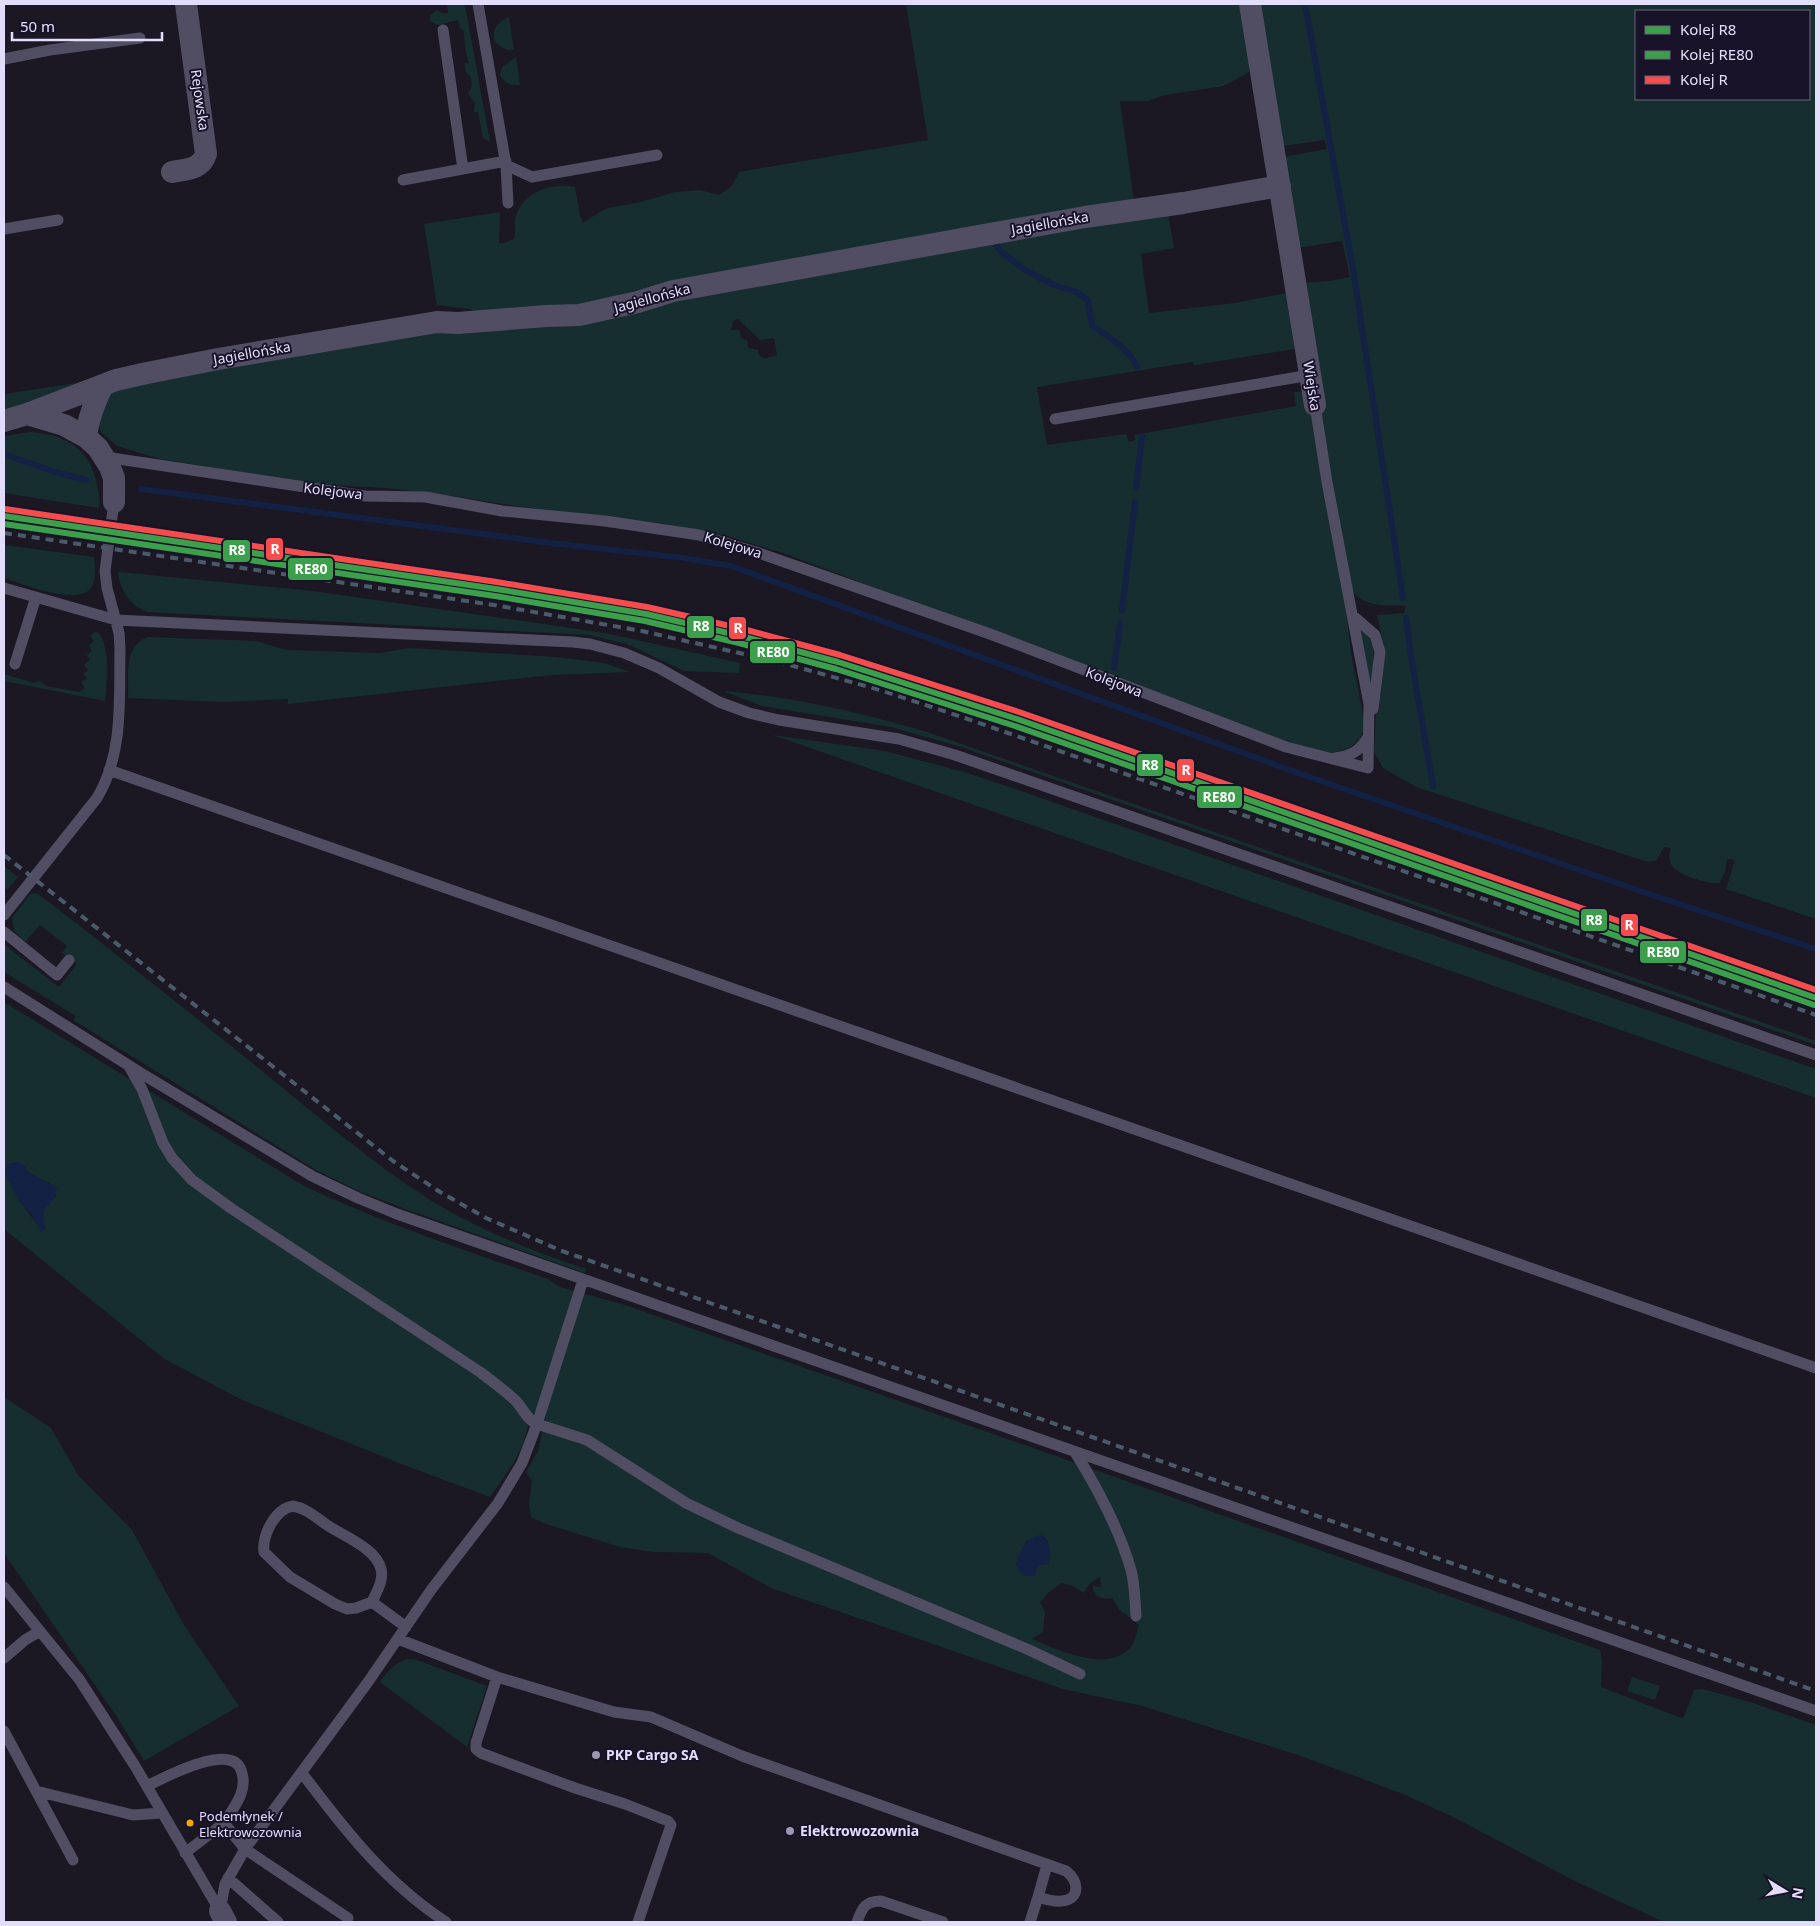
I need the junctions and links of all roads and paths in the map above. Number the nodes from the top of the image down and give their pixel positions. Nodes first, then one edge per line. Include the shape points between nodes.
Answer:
1 (186, 4) edge
2 (478, 4) edge
3 (1250, 4) edge
4 (443, 30) dead end
5 (140, 38) dead end
6 (4, 59) edge
7 (657, 155) dead end
8 (506, 163) junction
9 (464, 169) junction
10 (172, 172) dead end
11 (404, 180) dead end
12 (1280, 186) junction
13 (508, 203) dead end
14 (58, 220) dead end
15 (4, 229) edge
16 (1310, 375) junction
17 (103, 385) junction
18 (1315, 405) joint
19 (27, 414) junction
20 (1055, 419) dead end
21 (4, 421) edge
22 (86, 437) junction
23 (105, 457) junction
24 (114, 502) joint
25 (4, 588) edge
26 (36, 597) junction
27 (1352, 615) junction
28 (116, 620) junction
29 (15, 664) dead end
30 (1371, 689) junction
31 (1368, 737) junction
32 (1331, 758) junction
33 (1368, 768) joint
34 (109, 770) junction
35 (6, 907) edge
36 (4, 932) edge
37 (69, 960) dead end
38 (4, 987) edge
39 (1816, 1055) edge
40 (128, 1064) junction
41 (582, 1280) junction
42 (1816, 1368) edge
43 (537, 1424) junction
44 (1074, 1452) junction
45 (4, 1588) edge
46 (372, 1602) junction
47 (1136, 1616) dead end
48 (406, 1626) junction
49 (40, 1631) junction
50 (398, 1638) junction
51 (4, 1658) edge
52 (1080, 1674) dead end
53 (497, 1677) junction
54 (1816, 1711) edge
55 (4, 1731) edge
56 (302, 1773) junction
57 (147, 1786) junction
58 (36, 1791) junction
59 (162, 1813) junction
60 (224, 1823) junction
61 (245, 1849) junction
62 (185, 1853) junction
63 (73, 1860) dead end
64 (1047, 1866) junction
65 (228, 1878) junction
66 (1038, 1897) junction
67 (223, 1917) edge
68 (348, 1918) dead end
69 (278, 1922) edge
70 (446, 1922) edge
71 (638, 1922) edge
72 (857, 1922) edge
73 (943, 1922) edge
74 (1030, 1922) edge

1 - 10 street, Rejowska via 206,154 199,166
2 - 8 lane
3 - 12 street, Wiejska
4 - 9 lane
5 - 6 lane
7 - 8 lane via 532,177
8 - 9 lane
8 - 13 lane
9 - 11 lane
12 - 16 street, Wiejska
12 - 17 street, Jagiellońska via 1066,220 692,287 580,315 437,322 218,359
14 - 15 lane
16 - 18 street, Wiejska
16 - 20 lane
17 - 19 street, Jagiellońska
17 - 22 street via 95,400
18 - 27 lane, Wiejska
19 - 21 street
19 - 22 street via 64,425
22 - 23 street
23 - 24 street via 114,478
23 - 32 lane, Kolejowa via 365,496 424,497 699,535 981,631 1286,747
24 - 28 lane via 105,571
25 - 26 lane
26 - 28 lane
26 - 29 lane
27 - 30 lane, Wiejska
27 - 30 lane via 1375,635 1380,652
28 - 34 lane via 120,648 119,711 116,748
28 - 39 lane via 574,642 607,648 659,668 734,708 779,720 899,739 955,755
30 - 31 lane, Wiejska
31 - 32 lane, Kolejowa via 1350,756
31 - 33 lane, Wiejska
32 - 33 lane, Kolejowa
34 - 35 lane via 97,798
34 - 42 lane
36 - 37 lane via 57,975
38 - 40 lane
40 - 41 lane via 312,1176 358,1198
40 - 43 lane via 142,1089 163,1142 172,1158 192,1180 480,1372 513,1398 530,1421
41 - 43 lane
41 - 44 lane
43 - 48 lane via 507,1490
43 - 52 lane via 587,1440 686,1503 738,1528
44 - 47 lane via 1107,1507 1120,1538 1131,1571
44 - 54 lane
45 - 49 lane
46 - 46 lane via 347,1609 335,1604 290,1577 264,1552 266,1533 280,1513 294,1506 302,1508 363,1546 382,1571
46 - 48 lane
48 - 50 lane
49 - 51 lane
49 - 57 lane via 79,1679
50 - 53 lane
50 - 56 lane
53 - 64 lane via 614,1712 651,1717 742,1756
53 - 71 lane via 476,1749 625,1804 671,1825
55 - 58 lane
56 - 61 lane
56 - 70 lane via 378,1867 403,1891
57 - 59 lane
57 - 60 lane via 212,1760 232,1760 242,1771 243,1787
58 - 59 lane via 133,1815
58 - 63 lane
59 - 62 lane
60 - 61 lane
60 - 62 lane
61 - 65 lane
61 - 68 lane
62 - 67 lane
64 - 66 lane
64 - 66 lane via 1072,1875 1075,1894 1062,1901
65 - 67 lane via 222,1895
65 - 69 lane
66 - 74 lane
72 - 73 lane via 863,1908 875,1901

